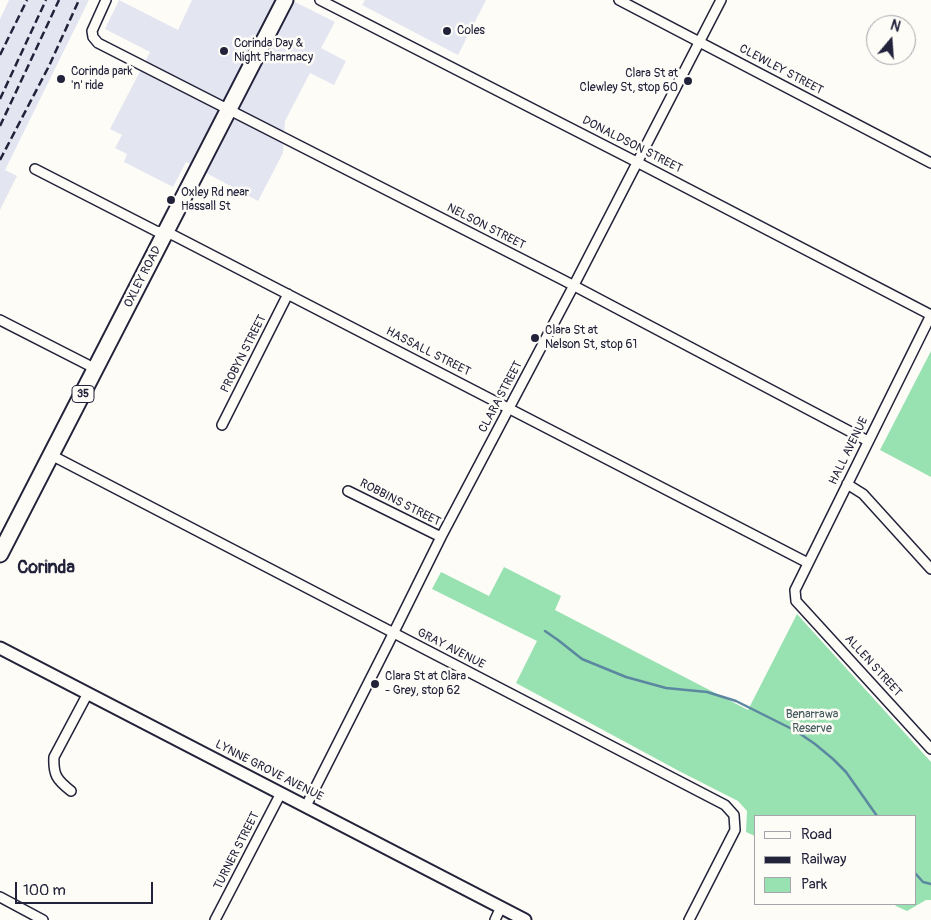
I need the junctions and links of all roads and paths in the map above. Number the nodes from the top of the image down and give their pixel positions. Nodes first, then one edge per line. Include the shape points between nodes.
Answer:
1 (106, 0) edge
2 (285, 0) edge
3 (320, 0) edge
4 (619, 0) edge
5 (721, 0) edge
6 (700, 42) junction
7 (229, 110) junction
8 (637, 162) junction
9 (931, 163) edge
10 (35, 170) dead end
11 (165, 233) junction
12 (574, 286) junction
13 (288, 294) junction
14 (931, 315) edge
15 (0, 320) edge
16 (96, 369) junction
17 (509, 409) junction
18 (222, 425) dead end
19 (868, 441) junction
20 (51, 456) junction
21 (847, 484) junction
22 (348, 491) dead end
23 (441, 538) junction
24 (0, 554) edge
25 (808, 564) junction
26 (931, 569) edge
27 (796, 601) joint
28 (394, 633) junction
29 (0, 648) edge
30 (88, 693) junction
31 (931, 749) edge
32 (71, 791) dead end
33 (281, 793) junction
34 (306, 806) junction
35 (0, 897) edge
36 (501, 907) junction
37 (43, 920) edge
38 (215, 920) edge
39 (494, 920) edge
40 (525, 920) edge
41 (689, 920) edge

1 - 7 street, NELSON STREET via 92,29 92,37 98,43
2 - 7 main road, OXLEY ROAD / 35
3 - 8 street, DONALDSON STREET
4 - 6 street, CLEWLEY STREET
5 - 6 street, CLARA STREET
6 - 8 street, CLARA STREET
6 - 9 street, CLEWLEY STREET
7 - 11 main road, OXLEY ROAD / 35
7 - 12 street, NELSON STREET
8 - 12 street, CLARA STREET
8 - 14 street, DONALDSON STREET
10 - 11 street, HASSALL STREET
11 - 13 street, HASSALL STREET
11 - 16 main road, OXLEY ROAD / 35
12 - 17 street, CLARA STREET
12 - 19 street, NELSON STREET
13 - 17 street, HASSALL STREET
13 - 18 street, PROBYN STREET
14 - 19 street, HALL AVENUE
15 - 16 street
16 - 20 main road, OXLEY ROAD / 35
17 - 23 street, CLARA STREET
17 - 25 street, HASSALL STREET
19 - 21 street, HALL AVENUE
20 - 24 main road, OXLEY ROAD / 35
20 - 28 street, GRAY AVENUE
21 - 25 street, HALL AVENUE
21 - 26 street via 863,494
22 - 23 street, ROBBINS STREET
23 - 28 street, CLARA STREET
25 - 27 street, HALL AVENUE via 796,590
27 - 31 street, ALLEN STREET
28 - 34 street, CLARA STREET
28 - 41 street, GRAY AVENUE via 725,805 734,815 735,830
29 - 30 street, LYNNE GROVE AVENUE
30 - 32 street via 54,757 59,781
30 - 33 street, LYNNE GROVE AVENUE
33 - 34 street, LYNNE GROVE AVENUE
33 - 38 street, TURNER STREET
34 - 36 street, LYNNE GROVE AVENUE
35 - 37 street
36 - 39 street
36 - 40 street, LYNNE GROVE AVENUE

